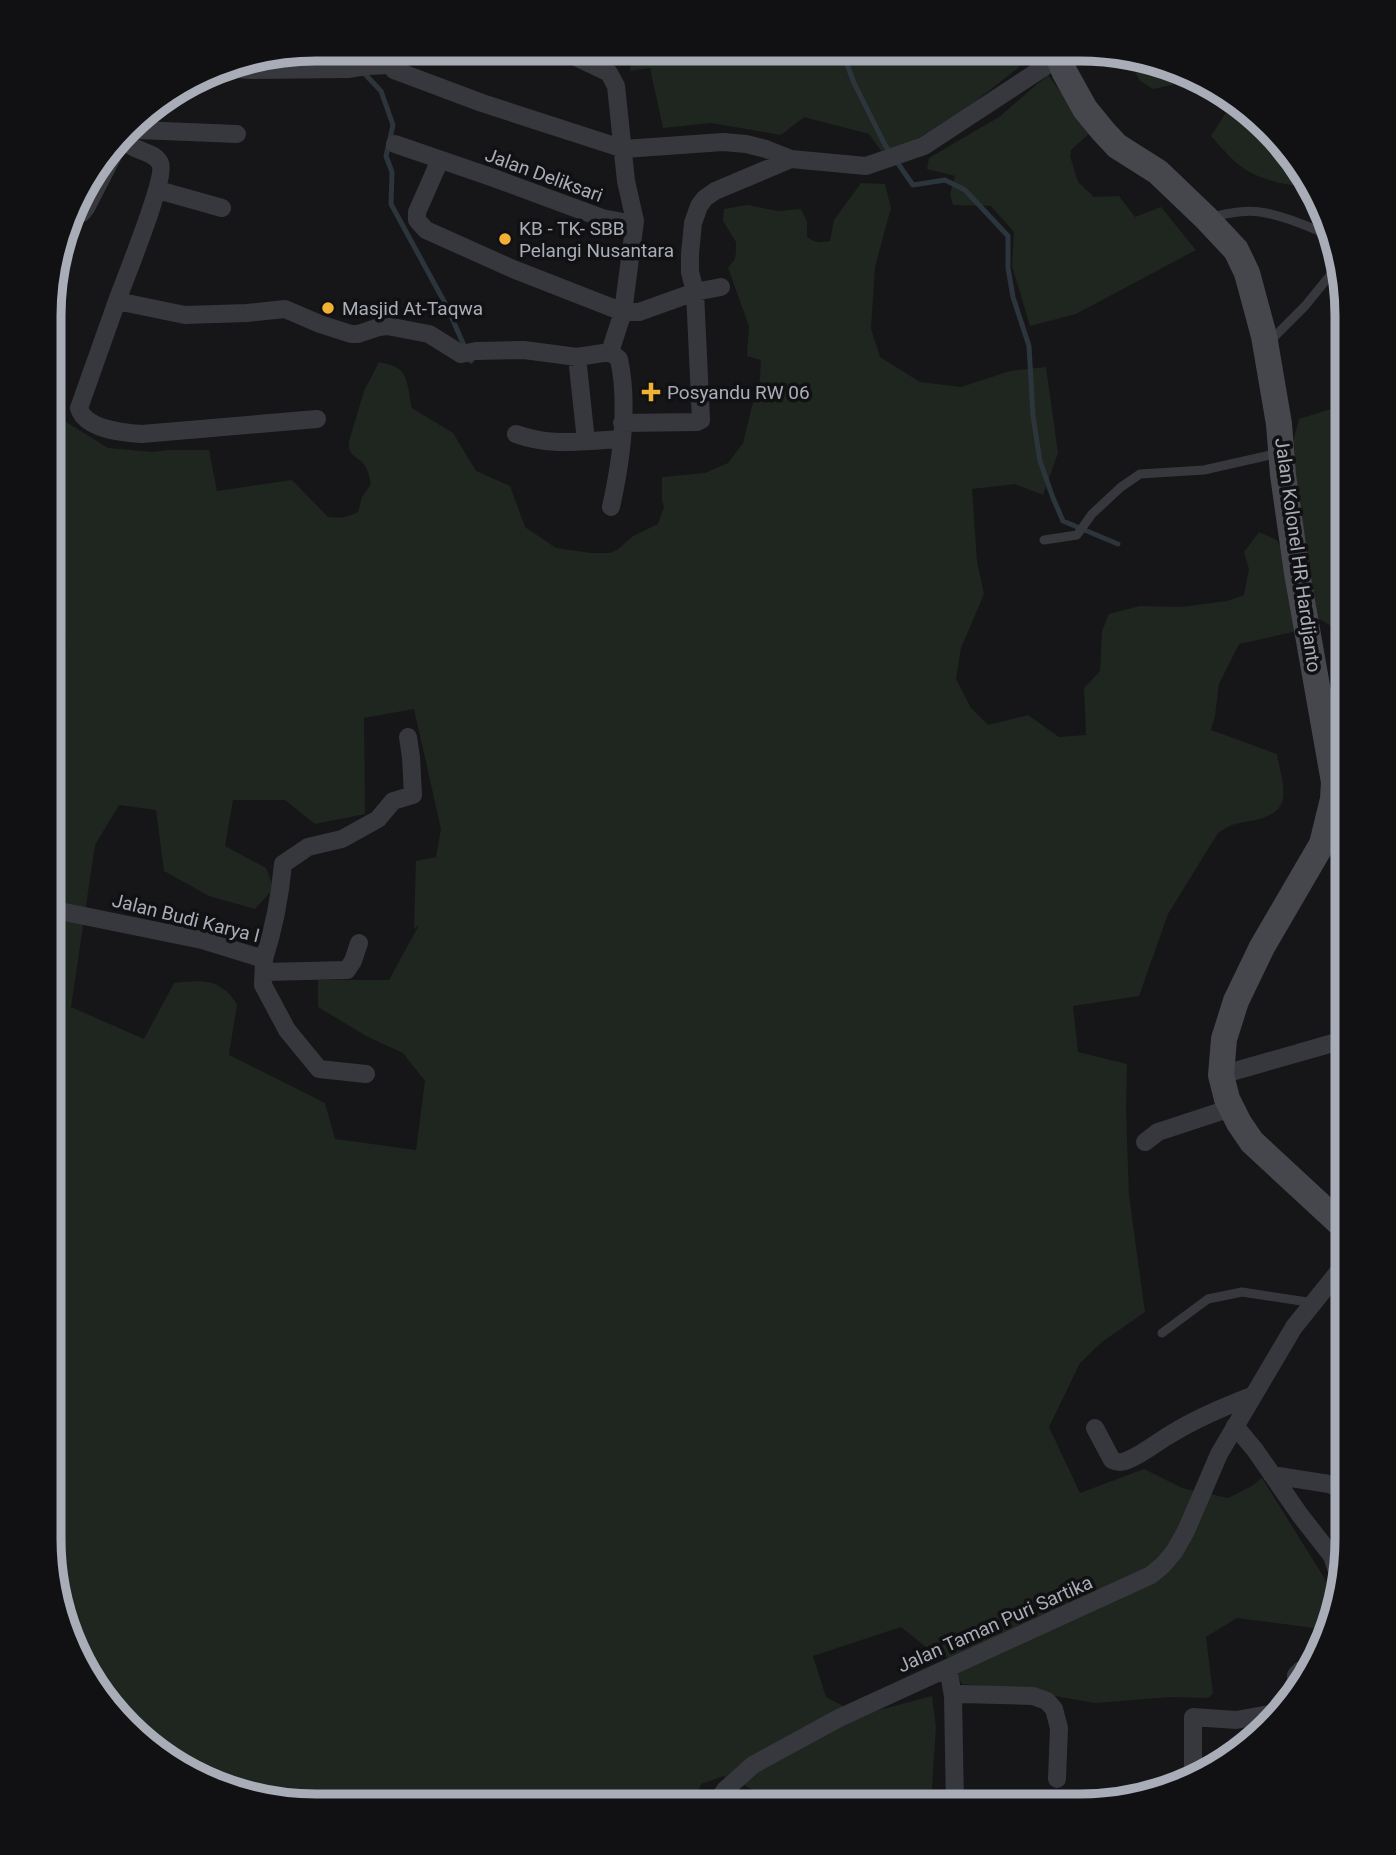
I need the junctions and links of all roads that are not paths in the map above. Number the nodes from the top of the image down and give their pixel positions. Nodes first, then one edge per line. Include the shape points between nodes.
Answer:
1 (381, 61) edge
2 (394, 61) edge
3 (584, 61) edge
4 (1047, 61) edge
5 (1061, 61) edge
6 (250, 70) edge
7 (142, 130) edge
8 (237, 134) dead end
9 (129, 143) edge
10 (395, 144) dead end
11 (624, 149) junction
12 (791, 159) junction
13 (440, 160) junction
14 (100, 180) edge
15 (158, 190) junction
16 (222, 208) dead end
17 (85, 209) edge
18 (1206, 218) junction
19 (635, 221) junction
20 (1320, 232) edge
21 (1331, 274) edge
22 (722, 287) dead end
23 (695, 292) junction
24 (117, 301) junction
25 (623, 312) junction
26 (1266, 345) junction
27 (610, 352) junction
28 (577, 356) junction
29 (317, 419) dead end
30 (622, 431) junction
31 (516, 434) dead end
32 (586, 441) junction
33 (1281, 453) junction
34 (611, 508) dead end
35 (1044, 540) dead end
36 (1335, 700) edge
37 (1319, 702) junction
38 (408, 737) dead end
39 (61, 911) edge
40 (359, 943) dead end
41 (264, 966) junction
42 (1335, 1043) edge
43 (366, 1074) dead end
44 (1221, 1075) junction
45 (1231, 1108) junction
46 (1145, 1142) dead end
47 (1335, 1219) edge
48 (1335, 1276) edge
49 (1314, 1303) junction
50 (1161, 1332) dead end
51 (1252, 1396) junction
52 (1236, 1426) junction
53 (1095, 1428) dead end
54 (1272, 1475) junction
55 (1335, 1486) edge
56 (1334, 1561) edge
57 (948, 1668) junction
58 (953, 1696) junction
59 (1261, 1718) edge
60 (1194, 1767) edge
61 (1057, 1779) dead end
62 (722, 1794) edge
63 (955, 1794) edge

1 - 6 street via 357,68
2 - 11 street via 394,70
3 - 11 street, Jalan Deliksari via 609,73 616,86
4 - 12 street via 924,146 866,166
5 - 18 main road, Jalan Kolonel HR Hardijanto via 1085,109 1103,131 1117,146 1158,172
7 - 8 street
9 - 15 street via 160,162
10 - 13 street, Jalan Deliksari
11 - 12 street via 723,142 766,149
11 - 19 street, Jalan Deliksari
12 - 23 street via 715,191 699,206 690,263
13 - 19 street, Jalan Deliksari via 602,218
13 - 25 street via 417,212 419,225 513,269
14 - 17 street
15 - 16 street
15 - 24 street
18 - 20 lane via 1264,212
18 - 26 main road, Jalan Kolonel HR Hardijanto via 1236,250 1247,273
19 - 25 street, Jalan Deliksari
21 - 26 lane
22 - 23 street
23 - 25 street via 639,312
23 - 30 street via 701,420
24 - 28 street via 185,314 285,309 351,334 387,326 429,334 469,353 524,350
24 - 29 street via 79,408 85,418 105,429 142,434
25 - 27 street, Jalan Deliksari
26 - 33 main road, Jalan Kolonel HR Hardijanto
27 - 28 street
27 - 30 street via 621,368
28 - 32 street
30 - 32 street
30 - 34 street
31 - 32 street via 543,442
33 - 35 lane via 1204,470 1140,474 1121,487 1077,535
33 - 37 main road, Jalan Kolonel HR Hardijanto
36 - 37 street
37 - 44 main road, Jalan Kolonel HR Hardijanto via 1334,782 1322,844 1262,947 1237,1001 1224,1039
38 - 41 street via 413,795 393,801 377,819 342,839 308,847 283,863
39 - 41 street, Jalan Budi Karya I via 202,940
40 - 41 street via 347,970
41 - 43 street, Jalan Budi Karya I via 263,985 287,1030 319,1069
42 - 44 street
44 - 45 main road, Jalan Kolonel HR Hardijanto
45 - 46 street via 1158,1132
45 - 47 main road, Jalan Kolonel HR Hardijanto via 1252,1142
48 - 49 street, Jalan Taman Puri Sartika
49 - 50 lane via 1242,1292 1208,1299
49 - 51 street, Jalan Taman Puri Sartika
51 - 52 street, Jalan Taman Puri Sartika
51 - 53 street via 1213,1410 1127,1461 1112,1461
52 - 54 street
52 - 57 street, Jalan Taman Puri Sartika via 1186,1531 1163,1565 1151,1575
54 - 55 street
54 - 56 street
57 - 58 street
57 - 62 street, Jalan Taman Puri Sartika via 839,1718 752,1765
58 - 61 street via 1033,1696 1047,1702 1059,1728
58 - 63 street
59 - 60 street via 1193,1717

